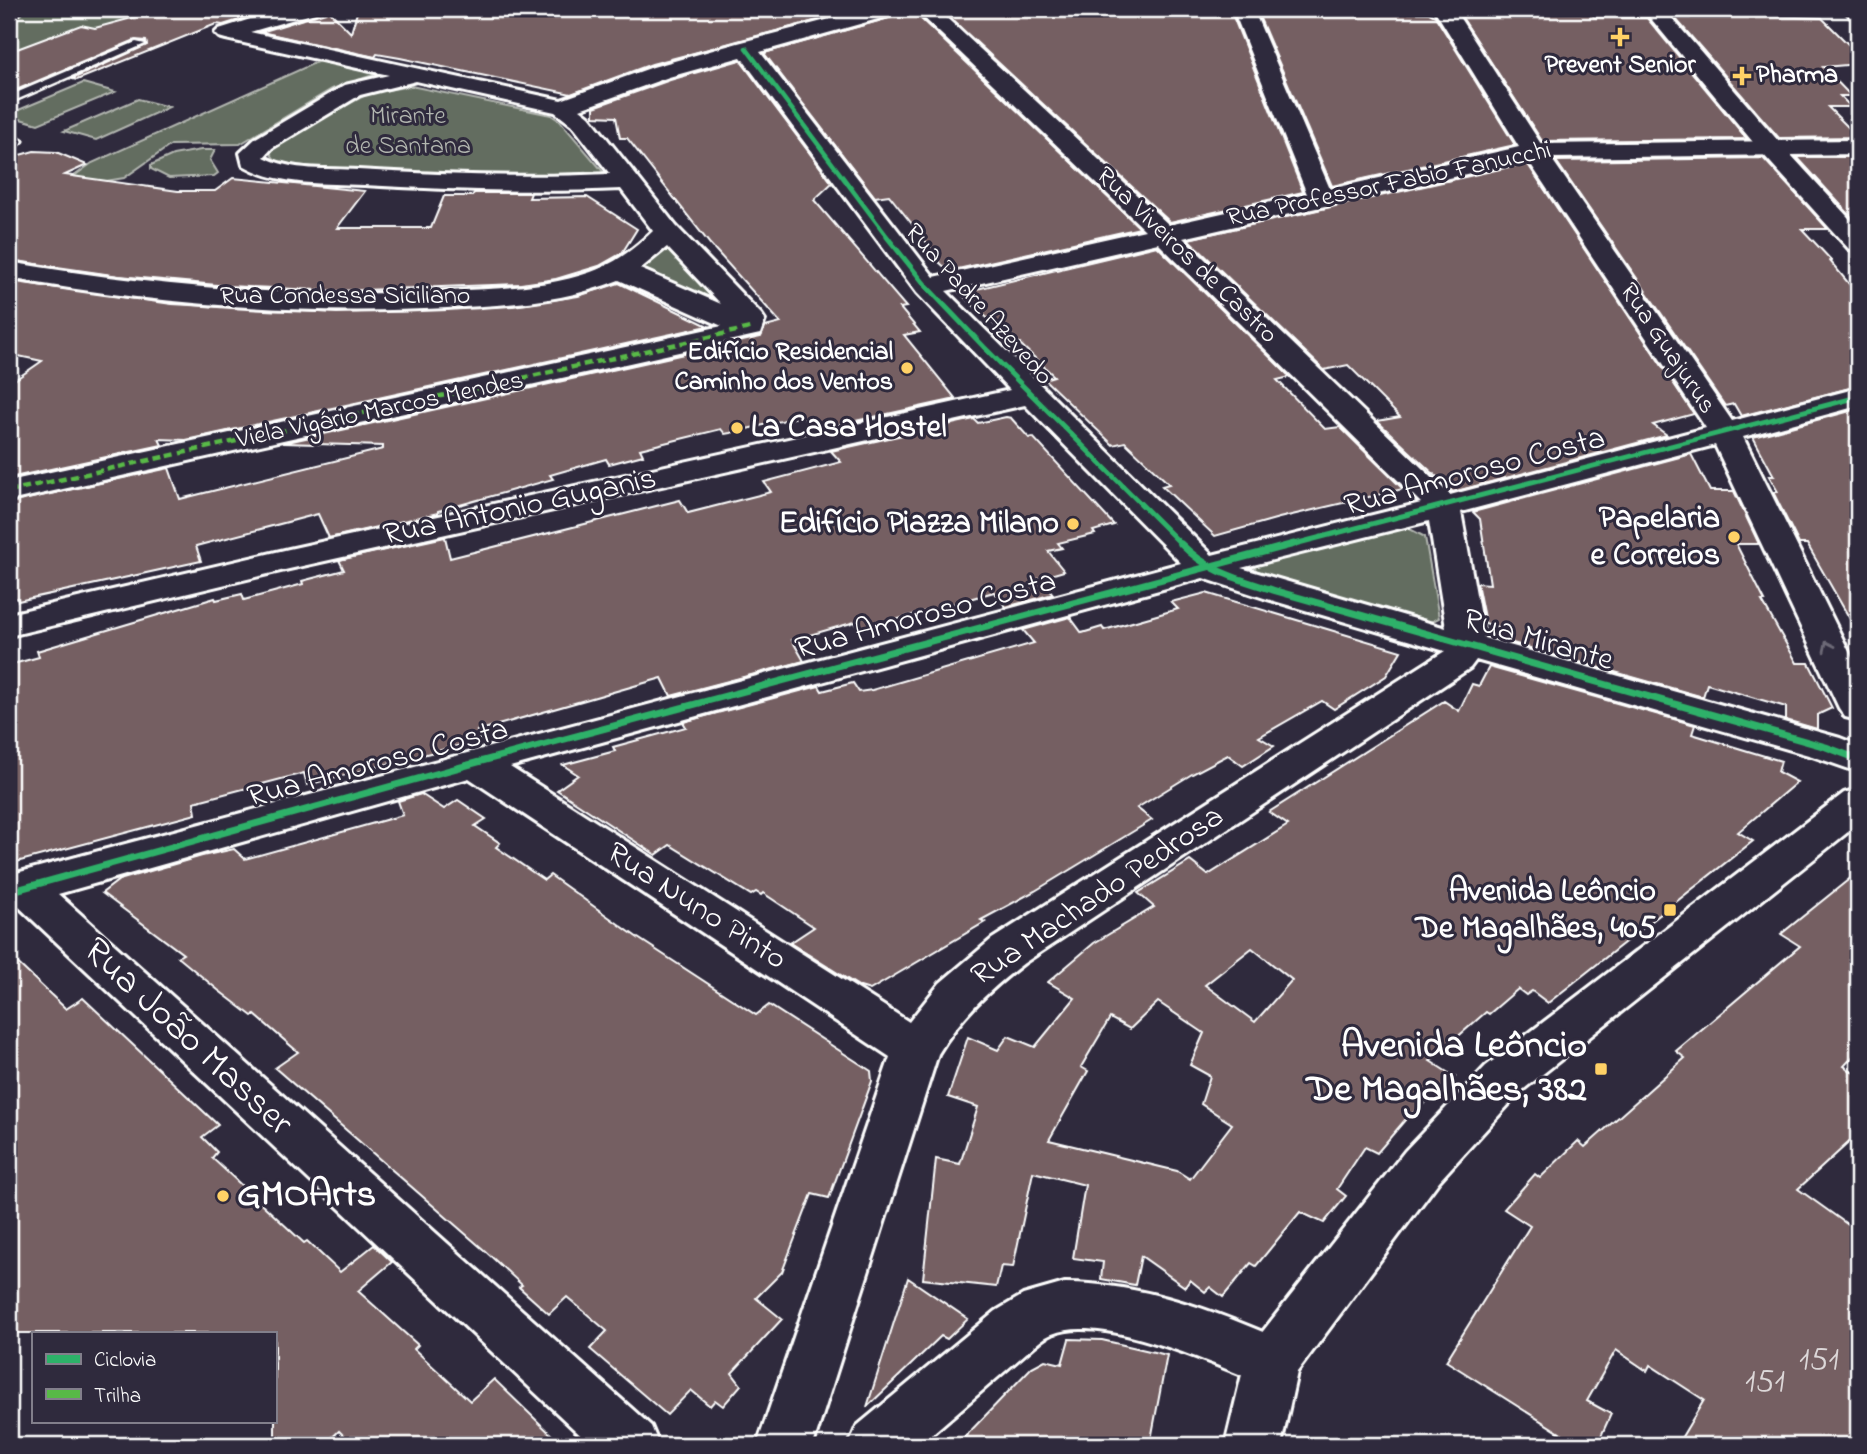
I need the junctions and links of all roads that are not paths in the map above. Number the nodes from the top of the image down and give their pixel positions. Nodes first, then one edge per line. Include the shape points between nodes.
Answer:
1 (13, 9) edge
2 (308, 9) edge
3 (886, 9) edge
4 (925, 9) edge
5 (1243, 9) edge
6 (1444, 9) edge
7 (1653, 9) edge
8 (1854, 9) edge
9 (9, 12) edge
10 (1858, 13) edge
11 (140, 44) dead end
12 (746, 48) junction
13 (420, 76) junction
14 (9, 100) edge
15 (563, 107) junction
16 (1858, 147) edge
17 (1771, 148) junction
18 (1534, 150) junction
19 (626, 181) junction
20 (1321, 197) junction
21 (667, 232) junction
22 (1163, 233) junction
23 (1858, 243) edge
24 (9, 270) edge
25 (620, 270) junction
26 (928, 287) junction
27 (750, 328) junction
28 (1031, 395) junction
29 (1858, 397) edge
30 (1725, 433) junction
31 (9, 491) edge
32 (1443, 507) junction
33 (1205, 567) junction
34 (9, 625) edge
35 (1467, 647) junction
36 (1858, 708) edge
37 (1858, 759) edge
38 (475, 763) junction
39 (1858, 803) edge
40 (16, 889) edge
41 (916, 1051) junction
42 (1272, 1362) junction
43 (631, 1445) edge
44 (785, 1445) edge
45 (877, 1445) edge
46 (1253, 1445) edge

1 - 9 street
2 - 13 street via 226,33
3 - 12 street
4 - 22 street, Rua Viveiros de Castro
5 - 20 street
6 - 18 street, Rua Guajurus
7 - 17 street
8 - 10 street
11 - 14 lane
12 - 15 street via 637,79
12 - 26 street, Rua Padre Azevedo
13 - 15 street
13 - 19 street via 353,90 264,143 252,153 252,160 274,170 381,179
15 - 19 street via 581,121
16 - 17 street, Rua Professor Fabio Fanucchi
17 - 18 street, Rua Professor Fabio Fanucchi
17 - 23 street
18 - 20 street, Rua Professor Fabio Fanucchi
18 - 30 street, Rua Guajurus
19 - 21 street
20 - 22 street, Rua Professor Fabio Fanucchi
21 - 25 street, Rua Condessa Siciliano
21 - 27 street via 751,320
22 - 26 street, Rua Professor Fabio Fanucchi
22 - 32 street, Rua Viveiros de Castro
24 - 25 street, Rua Condessa Siciliano via 211,298 355,303 527,293 574,286
25 - 27 street
26 - 28 street, Rua Padre Azevedo
27 - 31 street, Viela Vigário Marcos Mendes
28 - 33 street, Rua Padre Azevedo
28 - 34 street, Rua Antonio Guganis
29 - 30 street, Rua Amoroso Costa
30 - 32 street, Rua Amoroso Costa
36 -> 30 street, Rua Guajurus
32 - 33 street, Rua Amoroso Costa
32 - 35 street
33 - 35 street, Rua Mirante
33 - 38 street, Rua Amoroso Costa
35 - 37 street, Rua Mirante
35 - 41 street, Rua Machado Pedrosa via 1457,660 1007,951 969,980 936,1016
38 - 40 street, Rua Amoroso Costa
38 - 41 street, Rua Nuno Pinto
39 - 42 street via 1503,1079 1422,1166
40 - 43 street, Rua João Masser
41 - 44 street, Rua Machado Pedrosa
42 - 45 street via 1229,1342 1130,1311 1080,1307 1044,1311 1014,1328
42 - 46 street

